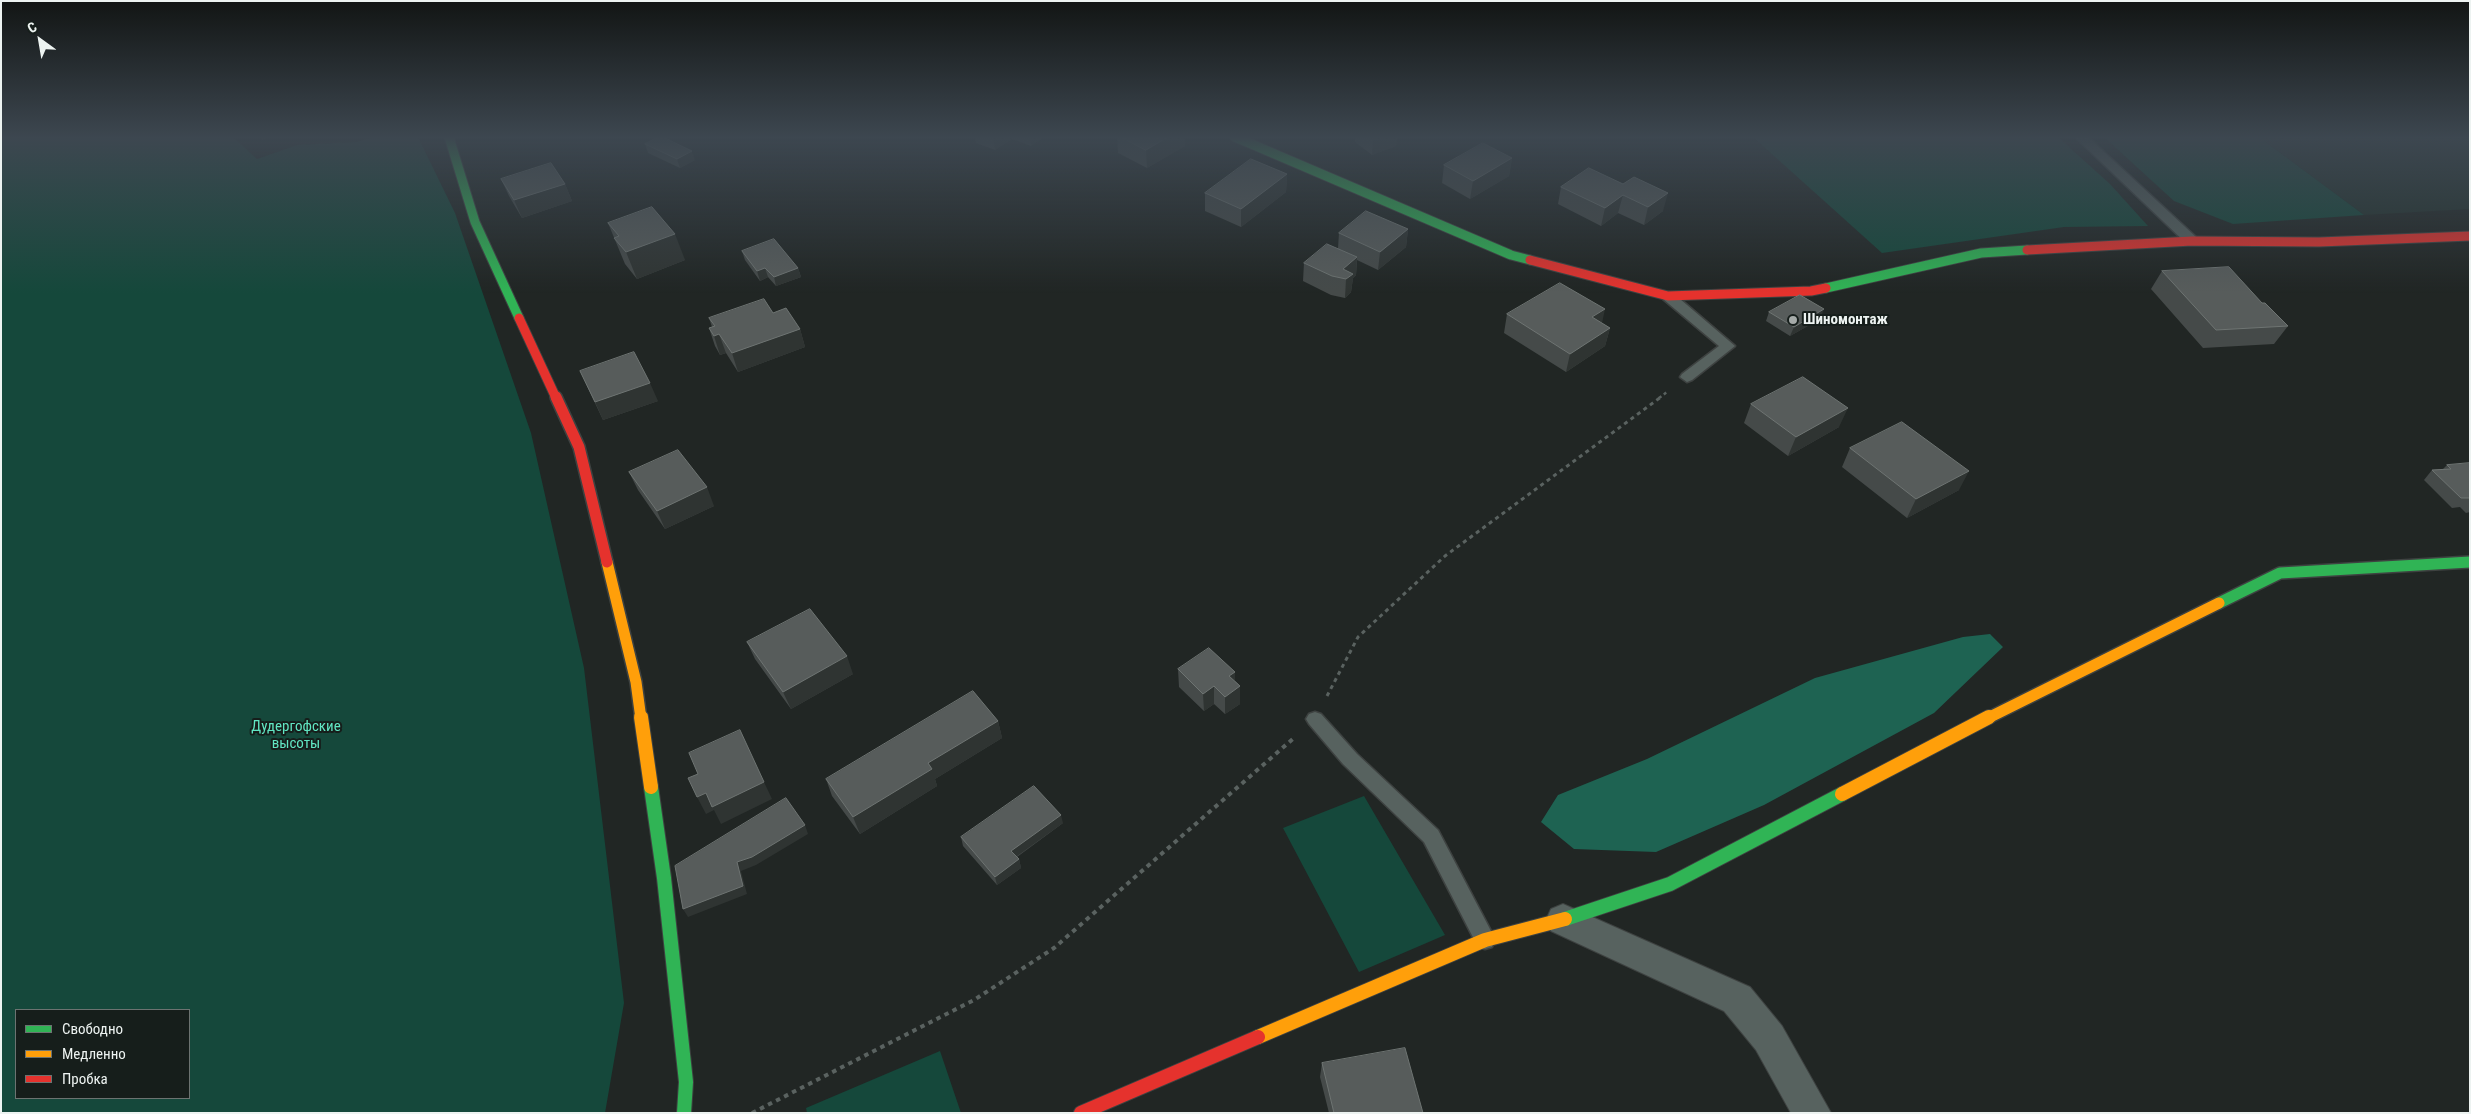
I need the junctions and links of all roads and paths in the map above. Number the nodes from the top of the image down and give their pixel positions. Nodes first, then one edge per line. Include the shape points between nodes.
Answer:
1 (465, 189) edge
2 (1357, 189) edge
3 (2136, 189) edge
4 (2470, 236) edge
5 (2192, 241) junction
6 (1668, 296) junction
7 (1686, 377) joint
8 (2470, 562) edge
9 (1316, 719) junction
10 (1563, 920) junction
11 (1485, 940) junction
12 (684, 1113) edge
13 (752, 1113) edge
14 (1081, 1113) edge
15 (1812, 1113) edge

1 - 12 street via 475,222 579,447 636,682 664,878 686,1082
2 - 6 street via 1511,255
3 - 5 lane
4 - 5 street via 2319,242
5 - 6 street via 1981,253 1811,291
6 - 7 lane via 1728,346
7 - 9 path via 1438,563 1358,637
8 - 10 street via 2280,573 2053,684 1670,884
9 - 11 lane via 1350,759 1431,836
9 - 13 path via 1054,948 974,1000
10 - 11 street
10 - 15 street via 1737,999 1769,1038
11 - 14 street

